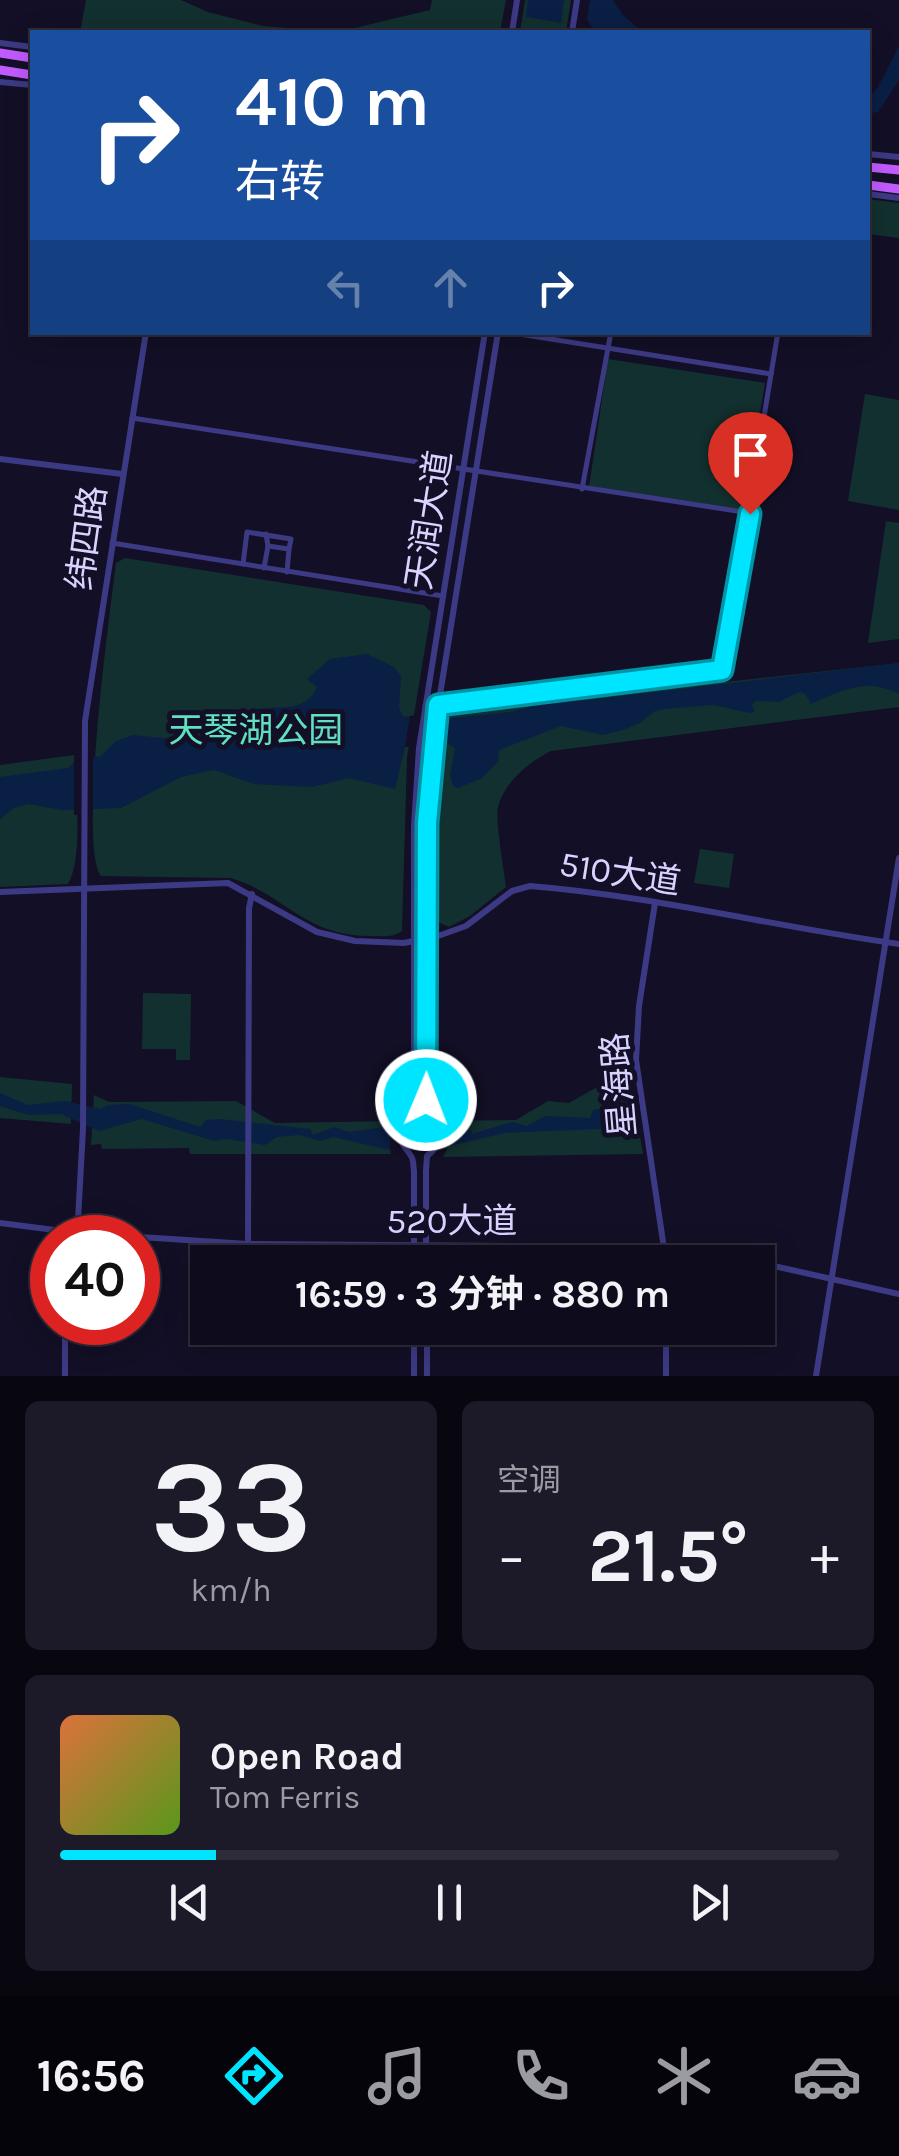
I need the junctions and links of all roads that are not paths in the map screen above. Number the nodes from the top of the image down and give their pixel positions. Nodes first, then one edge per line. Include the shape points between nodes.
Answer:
1 (517, 0) edge
2 (577, 0) edge
3 (512, 30) edge
4 (572, 30) edge
5 (0, 42) edge
6 (30, 47) edge
7 (0, 53) edge
8 (30, 58) edge
9 (0, 70) edge
10 (30, 74) edge
11 (0, 82) edge
12 (30, 86) edge
13 (870, 154) edge
14 (899, 158) edge
15 (870, 167) edge
16 (899, 170) edge
17 (870, 185) edge
18 (899, 188) edge
19 (870, 194) edge
20 (899, 198) edge
21 (146, 335) edge
22 (484, 335) edge
23 (498, 335) edge
24 (526, 335) edge
25 (610, 335) edge
26 (778, 335) edge
27 (608, 348) junction
28 (771, 374) junction
29 (132, 418) junction
30 (0, 459) edge
31 (462, 470) junction
32 (476, 472) junction
33 (122, 474) junction
34 (582, 488) junction
35 (750, 514) junction
36 (266, 534) junction
37 (112, 543) junction
38 (268, 546) junction
39 (290, 549) junction
40 (243, 564) junction
41 (264, 568) junction
42 (287, 572) junction
43 (442, 596) junction
44 (425, 705) junction
45 (437, 709) junction
46 (899, 858) edge
47 (84, 888) junction
48 (0, 892) edge
49 (252, 894) junction
50 (655, 903) junction
51 (426, 938) junction
52 (414, 941) junction
53 (885, 942) junction
54 (899, 944) edge
55 (414, 1118) junction
56 (432, 1122) junction
57 (411, 1156) junction
58 (427, 1156) junction
59 (79, 1215) edge
60 (0, 1223) edge
61 (30, 1228) edge
62 (160, 1239) edge
63 (248, 1244) junction
64 (331, 1245) edge
65 (414, 1245) edge
66 (426, 1245) edge
67 (666, 1245) edge
68 (775, 1267) edge
69 (832, 1279) junction
70 (899, 1294) edge
71 (65, 1345) edge
72 (414, 1345) edge
73 (426, 1345) edge
74 (666, 1345) edge
75 (64, 1376) edge
76 (414, 1376) edge
77 (427, 1376) edge
78 (666, 1376) edge
79 (816, 1376) edge

1 - 3 street
2 - 4 street
5 - 6 street
7 - 8 main road
9 - 10 main road
11 - 12 street
13 - 14 street
15 - 16 main road
17 - 18 main road
19 - 20 street
21 - 29 street, 纬四路
22 - 31 street, 天润大道
23 - 32 street, 天润大道
24 - 27 street
25 - 27 street
26 - 28 street
27 - 28 street
27 - 34 street
28 - 35 street
29 - 31 street
29 - 33 street, 纬四路
30 - 33 street
31 - 32 street
31 - 43 street, 天润大道
32 - 34 street
32 - 45 street, 天润大道
33 - 37 street, 纬四路
34 - 35 street
35 - 45 street via 722,670
36 - 38 street
36 - 39 street via 294,539
36 - 40 street via 247,532
37 - 40 street
37 - 47 street, 纬四路 via 84,721
38 - 39 street
38 - 41 street
39 - 42 street
40 - 41 street
41 - 42 street
42 - 43 street
43 - 44 street, 天润大道
44 - 45 street
44 - 52 street, 天润大道 via 414,826
45 - 51 street, 天润大道
46 - 53 street
47 - 48 street, 510大道
47 - 49 street, 510大道 via 214,881
47 - 59 street
49 - 52 street, 510大道 via 335,937
49 - 63 street
50 - 51 street, 510大道 via 530,886 512,891 466,926
50 - 53 street, 510大道
50 - 67 street, 星海路 via 636,1060
51 - 52 street, 510大道
51 - 56 street via 426,1100
52 - 55 street
53 - 54 street, 510大道
53 - 69 street
55 - 56 street
55 - 57 street via 399,1136
56 - 58 street via 439,1140
57 - 58 street
57 - 65 street
58 - 66 street
60 - 61 street, 520大道
62 - 63 street, 520大道
63 - 64 street, 520大道
68 - 69 street, 520大道
69 - 70 street, 520大道
69 - 79 street
71 - 75 street
72 - 76 street
73 - 77 street
74 - 78 street

